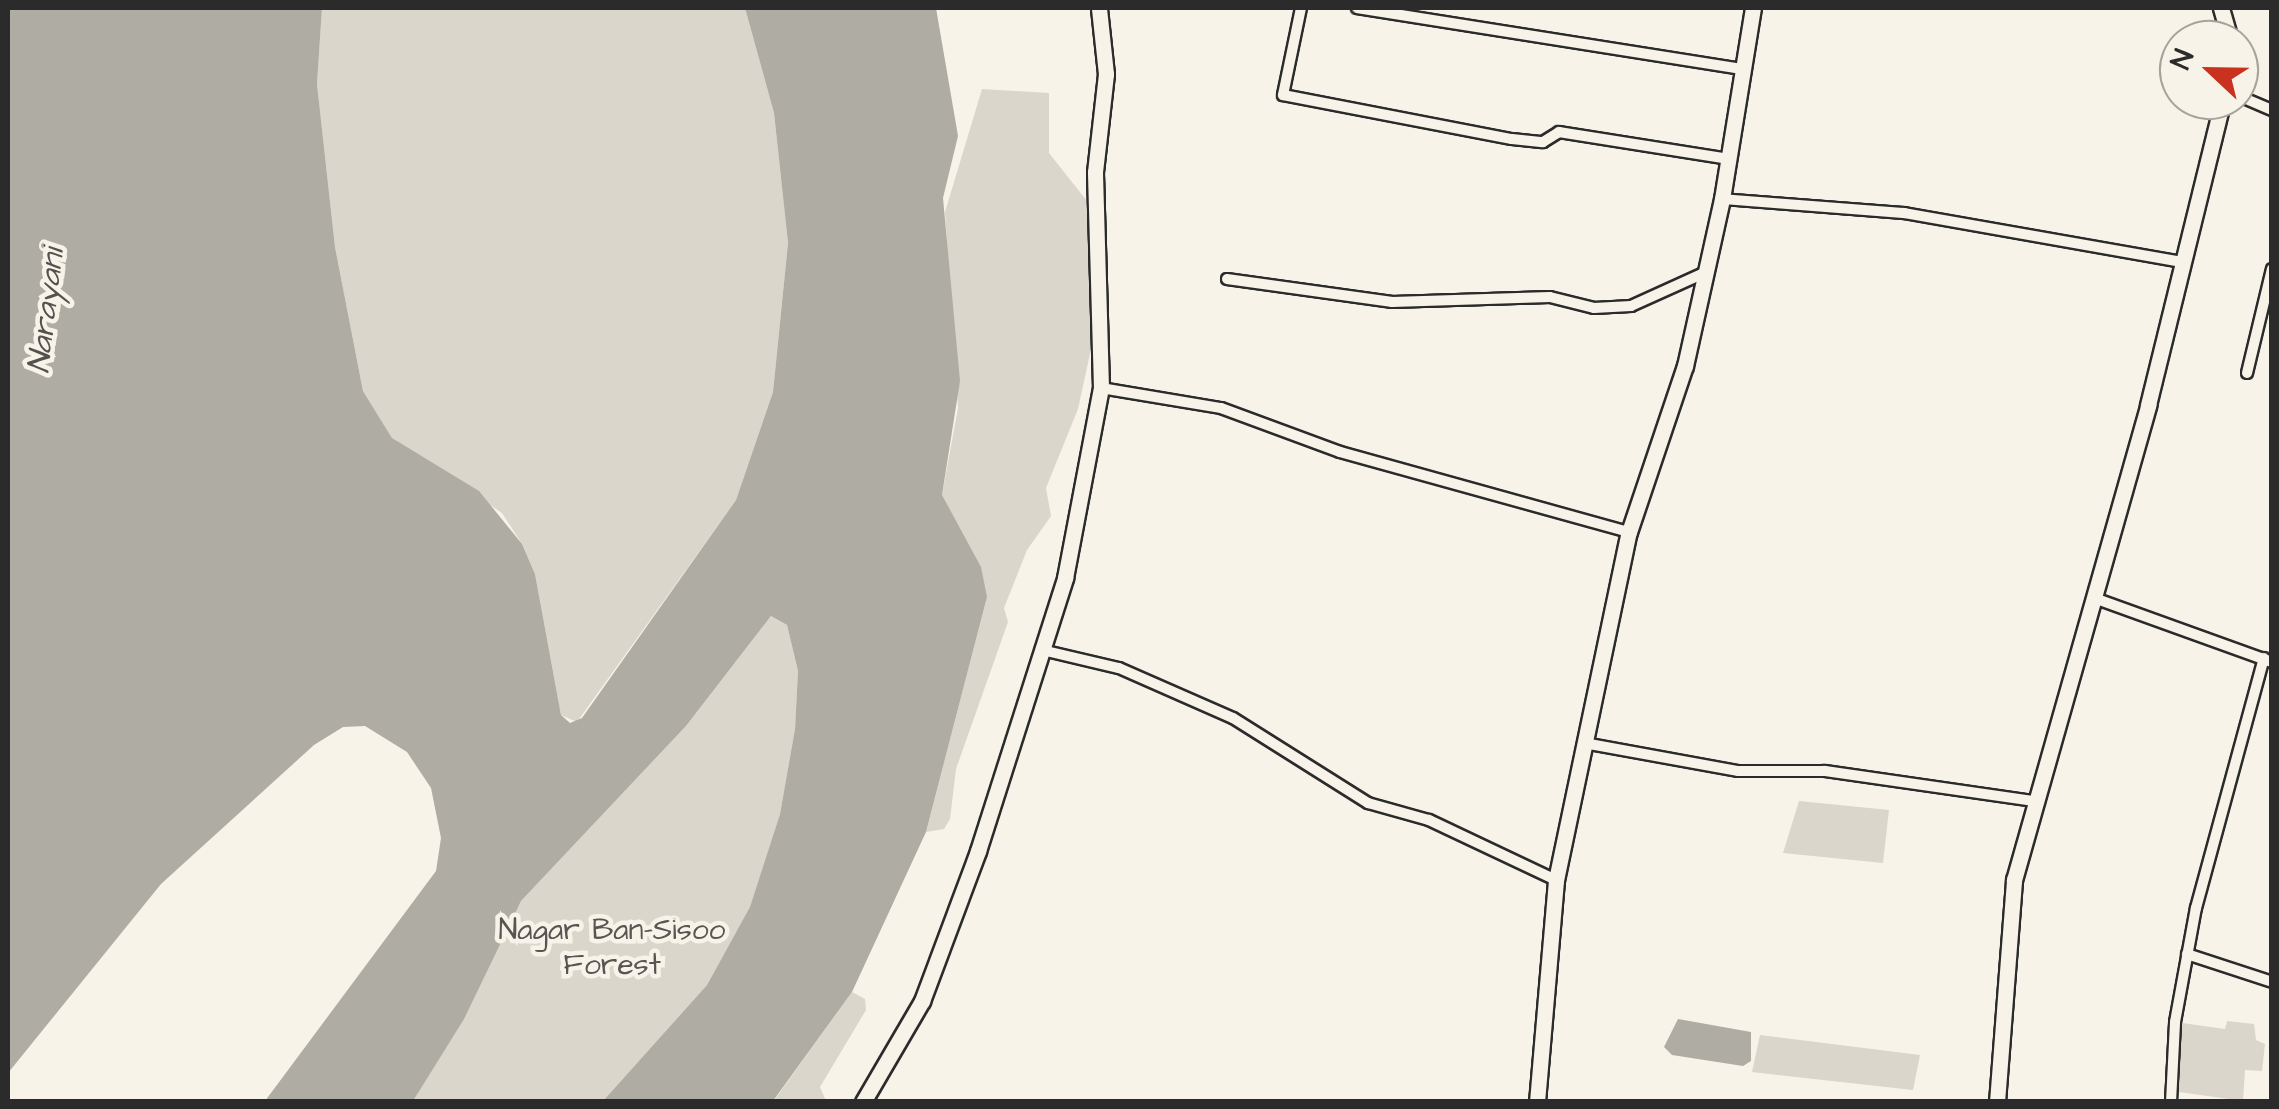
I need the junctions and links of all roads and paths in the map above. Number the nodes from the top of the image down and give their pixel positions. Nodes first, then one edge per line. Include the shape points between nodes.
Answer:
1 (1099, 8) edge
2 (1301, 8) edge
3 (1356, 8) edge
4 (1753, 8) edge
5 (1743, 69) junction
6 (2218, 120) edge
7 (1729, 159) junction
8 (1722, 199) junction
9 (2183, 262) junction
10 (2272, 269) edge
11 (1702, 274) junction
12 (1227, 279) dead end
13 (2247, 373) dead end
14 (1101, 388) junction
15 (1628, 532) junction
16 (2094, 598) junction
17 (1042, 650) junction
18 (2268, 660) edge
19 (1584, 743) junction
20 (2034, 801) junction
21 (1556, 880) junction
22 (2187, 954) junction
23 (2272, 982) edge
24 (863, 1102) edge
25 (1536, 1102) edge
26 (1996, 1102) edge
27 (2170, 1102) edge

1 - 14 street via 1106,74 1096,172
2 - 7 street via 1283,95 1512,139 1543,142 1560,132
3 - 5 street
4 - 5 street
5 - 7 street
6 - 9 street
7 - 8 street
8 - 9 street via 1904,212
8 - 11 street
9 - 16 street
10 - 13 street
11 - 12 street via 1631,306 1594,308 1550,297 1392,302
11 - 15 street via 1685,366
14 - 15 street via 1221,408 1340,452
14 - 17 street via 1065,578
15 - 19 street
16 - 18 street
16 - 20 street
17 - 21 street via 1119,668 1233,718 1368,803 1429,820
17 - 24 street via 922,1001
18 - 22 street
19 - 20 street via 1738,771 1825,772
19 - 21 street
20 - 26 street via 2010,904
21 - 25 street
22 - 23 street
22 - 27 street

